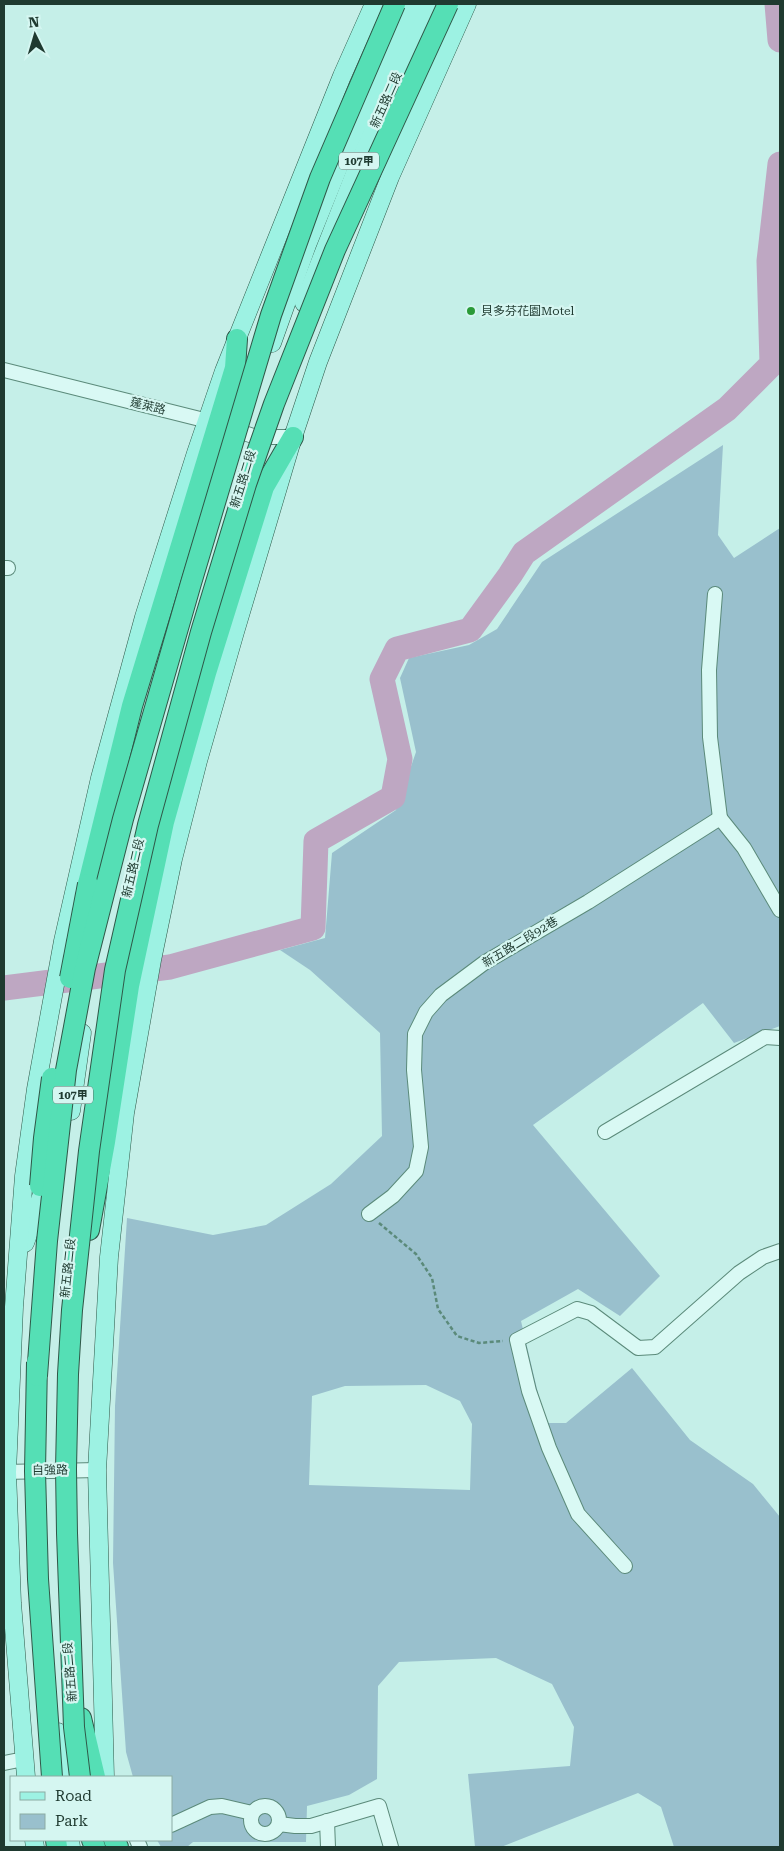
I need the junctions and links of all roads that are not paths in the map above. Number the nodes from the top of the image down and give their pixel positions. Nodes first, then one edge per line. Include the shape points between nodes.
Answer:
1 (374, 4) edge
2 (394, 4) edge
3 (412, 4) edge
4 (429, 4) edge
5 (448, 4) edge
6 (467, 4) edge
7 (289, 320) junction
8 (237, 339) joint
9 (4, 370) edge
10 (212, 422) junction
11 (248, 435) junction
12 (293, 437) junction
13 (715, 594) dead end
14 (720, 818) junction
15 (780, 910) edge
16 (780, 1038) edge
17 (70, 1117) junction
18 (605, 1132) dead end
19 (369, 1214) road end
20 (780, 1251) edge
21 (16, 1268) junction
22 (68, 1374) junction
23 (37, 1376) junction
24 (51, 1470) junction
25 (97, 1470) junction
26 (5, 1472) edge
27 (625, 1566) dead end
28 (73, 1663) junction
29 (103, 1758) junction
30 (24, 1759) junction
31 (4, 1763) edge
32 (26, 1776) edge
33 (52, 1776) edge
34 (62, 1776) edge
35 (79, 1776) edge
36 (79, 1776) edge
37 (95, 1776) edge
38 (105, 1776) edge
39 (111, 1776) edge
40 (252, 1813) junction
41 (327, 1821) junction
42 (279, 1824) junction
43 (172, 1825) edge
44 (387, 1846) edge
45 (328, 1847) edge

1 - 8 main road
2 - 23 highway, bridge via 320,178 271,315 123,819 86,968 66,1070 47,1241
3 - 7 main road, 新五路二段 / 107甲 via 343,156 307,245
4 - 7 main road, 新五路二段 / 107甲 via 323,251
5 - 22 highway, bridge via 335,250 274,404 201,632 148,825 115,970 89,1151
6 - 12 main road, 107甲 via 390,176 318,362
7 - 11 main road, 新五路二段 / 107甲
8 - 10 highway via 235,368
9 - 10 street, 蓬萊路
10 - 11 street, 蓬萊路
10 - 21 main road, 107甲 via 142,627 100,778 65,932 36,1089
10 - 23 highway, bridge via 132,706 88,884 53,1070 36,1240
11 - 12 street, 蓬萊路
11 - 17 main road, 新五路二段 / 107甲 via 128,820 86,1007
11 - 24 main road, 新五路二段 / 107甲 via 162,746 110,969 85,1119
12 - 22 highway, bridge via 264,486 164,822 129,986 85,1249
12 - 25 main road, 107甲 via 198,760 152,960 125,1113 109,1257
13 - 14 street via 709,670 710,727
14 - 15 street via 744,848
14 - 19 street, 新五路二段92巷 via 484,963 441,995 426,1012 415,1034 414,1070 421,1147 416,1170 393,1196
16 - 18 street via 765,1037
17 - 21 main road
17 - 24 main road, 新五路二段 / 107甲 via 48,1308
20 - 27 street via 763,1257 739,1273 655,1347 638,1348 591,1313 577,1310 517,1340 529,1391 549,1448 578,1514
21 - 26 main road, 107甲
22 - 28 highway, bridge via 66,1469
23 - 33 highway, bridge via 34,1471 38,1579
24 - 25 street, 自強路
24 - 26 street, 自強路
24 - 34 main road, 新五路二段 / 107甲 via 46,1590
24 - 35 main road, 新五路二段 / 107甲
25 - 29 main road, 107甲
26 - 30 main road, 107甲
28 - 36 highway, bridge
28 - 37 highway, bridge via 85,1740
29 - 38 main road, 107甲
29 - 39 street
30 - 31 street
30 - 32 main road, 107甲
40 - 42 street via 259,1806 269,1806 279,1815
40 - 42 street via 252,1826 259,1832 273,1832
40 - 43 street via 222,1806 210,1807
41 - 42 street via 311,1826
41 - 44 street via 378,1806
41 - 45 street

